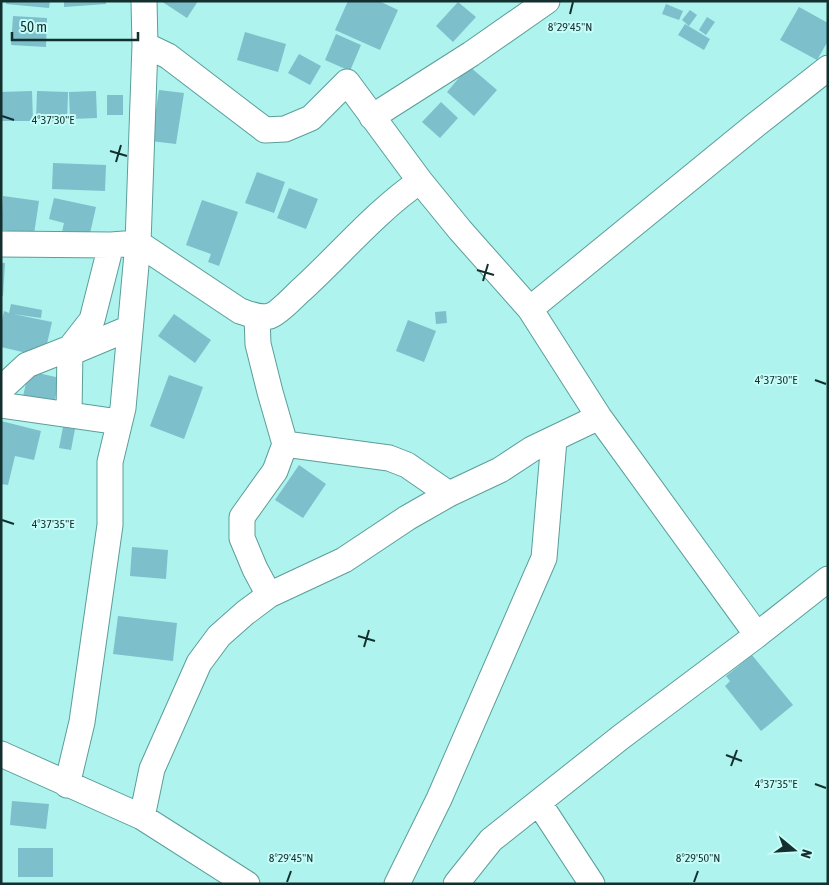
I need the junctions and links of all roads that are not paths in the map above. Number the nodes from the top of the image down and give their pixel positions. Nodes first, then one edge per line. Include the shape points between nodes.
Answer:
1 (144, 1) edge
2 (547, 1) edge
3 (146, 45) junction
4 (828, 68) edge
5 (372, 117) junction
6 (420, 180) junction
7 (138, 243) junction
8 (1, 244) edge
9 (111, 246) junction
10 (530, 309) junction
11 (257, 316) junction
12 (130, 328) junction
13 (70, 350) junction
14 (1, 389) edge
15 (1, 405) edge
16 (69, 414) junction
17 (599, 417) junction
18 (119, 422) junction
19 (554, 440) junction
20 (285, 444) junction
21 (448, 494) junction
22 (828, 579) edge
23 (269, 595) junction
24 (757, 635) junction
25 (1, 754) edge
26 (67, 785) junction
27 (539, 803) junction
28 (142, 817) junction
29 (247, 884) edge
30 (397, 884) edge
31 (456, 884) edge
32 (592, 884) edge

1 - 3 street
2 - 5 street via 472,54
3 - 5 street via 168,56 265,130 285,129 311,118 347,82
3 - 7 street
4 - 10 street
5 - 6 street
6 - 10 street
6 - 11 street via 382,211 289,301 271,316
7 - 9 street
7 - 11 street via 240,311
7 - 12 street
8 - 9 street
9 - 13 street via 92,320
10 - 17 street
11 - 20 street via 258,344
12 - 13 street
12 - 18 street
13 - 14 street via 27,365
13 - 16 street
15 - 16 street
16 - 18 street
17 - 19 street
17 - 24 street
18 - 26 street via 110,462 110,525 84,712
19 - 21 street
19 - 30 street via 544,558 443,790
20 - 21 street via 389,458 406,465
20 - 23 street via 275,471 242,517 242,538
21 - 23 street via 344,560
22 - 24 street
23 - 28 street via 219,636 199,663 152,769
24 - 27 street via 621,736
25 - 26 street
26 - 28 street
27 - 31 street via 491,840
27 - 32 street
28 - 29 street

